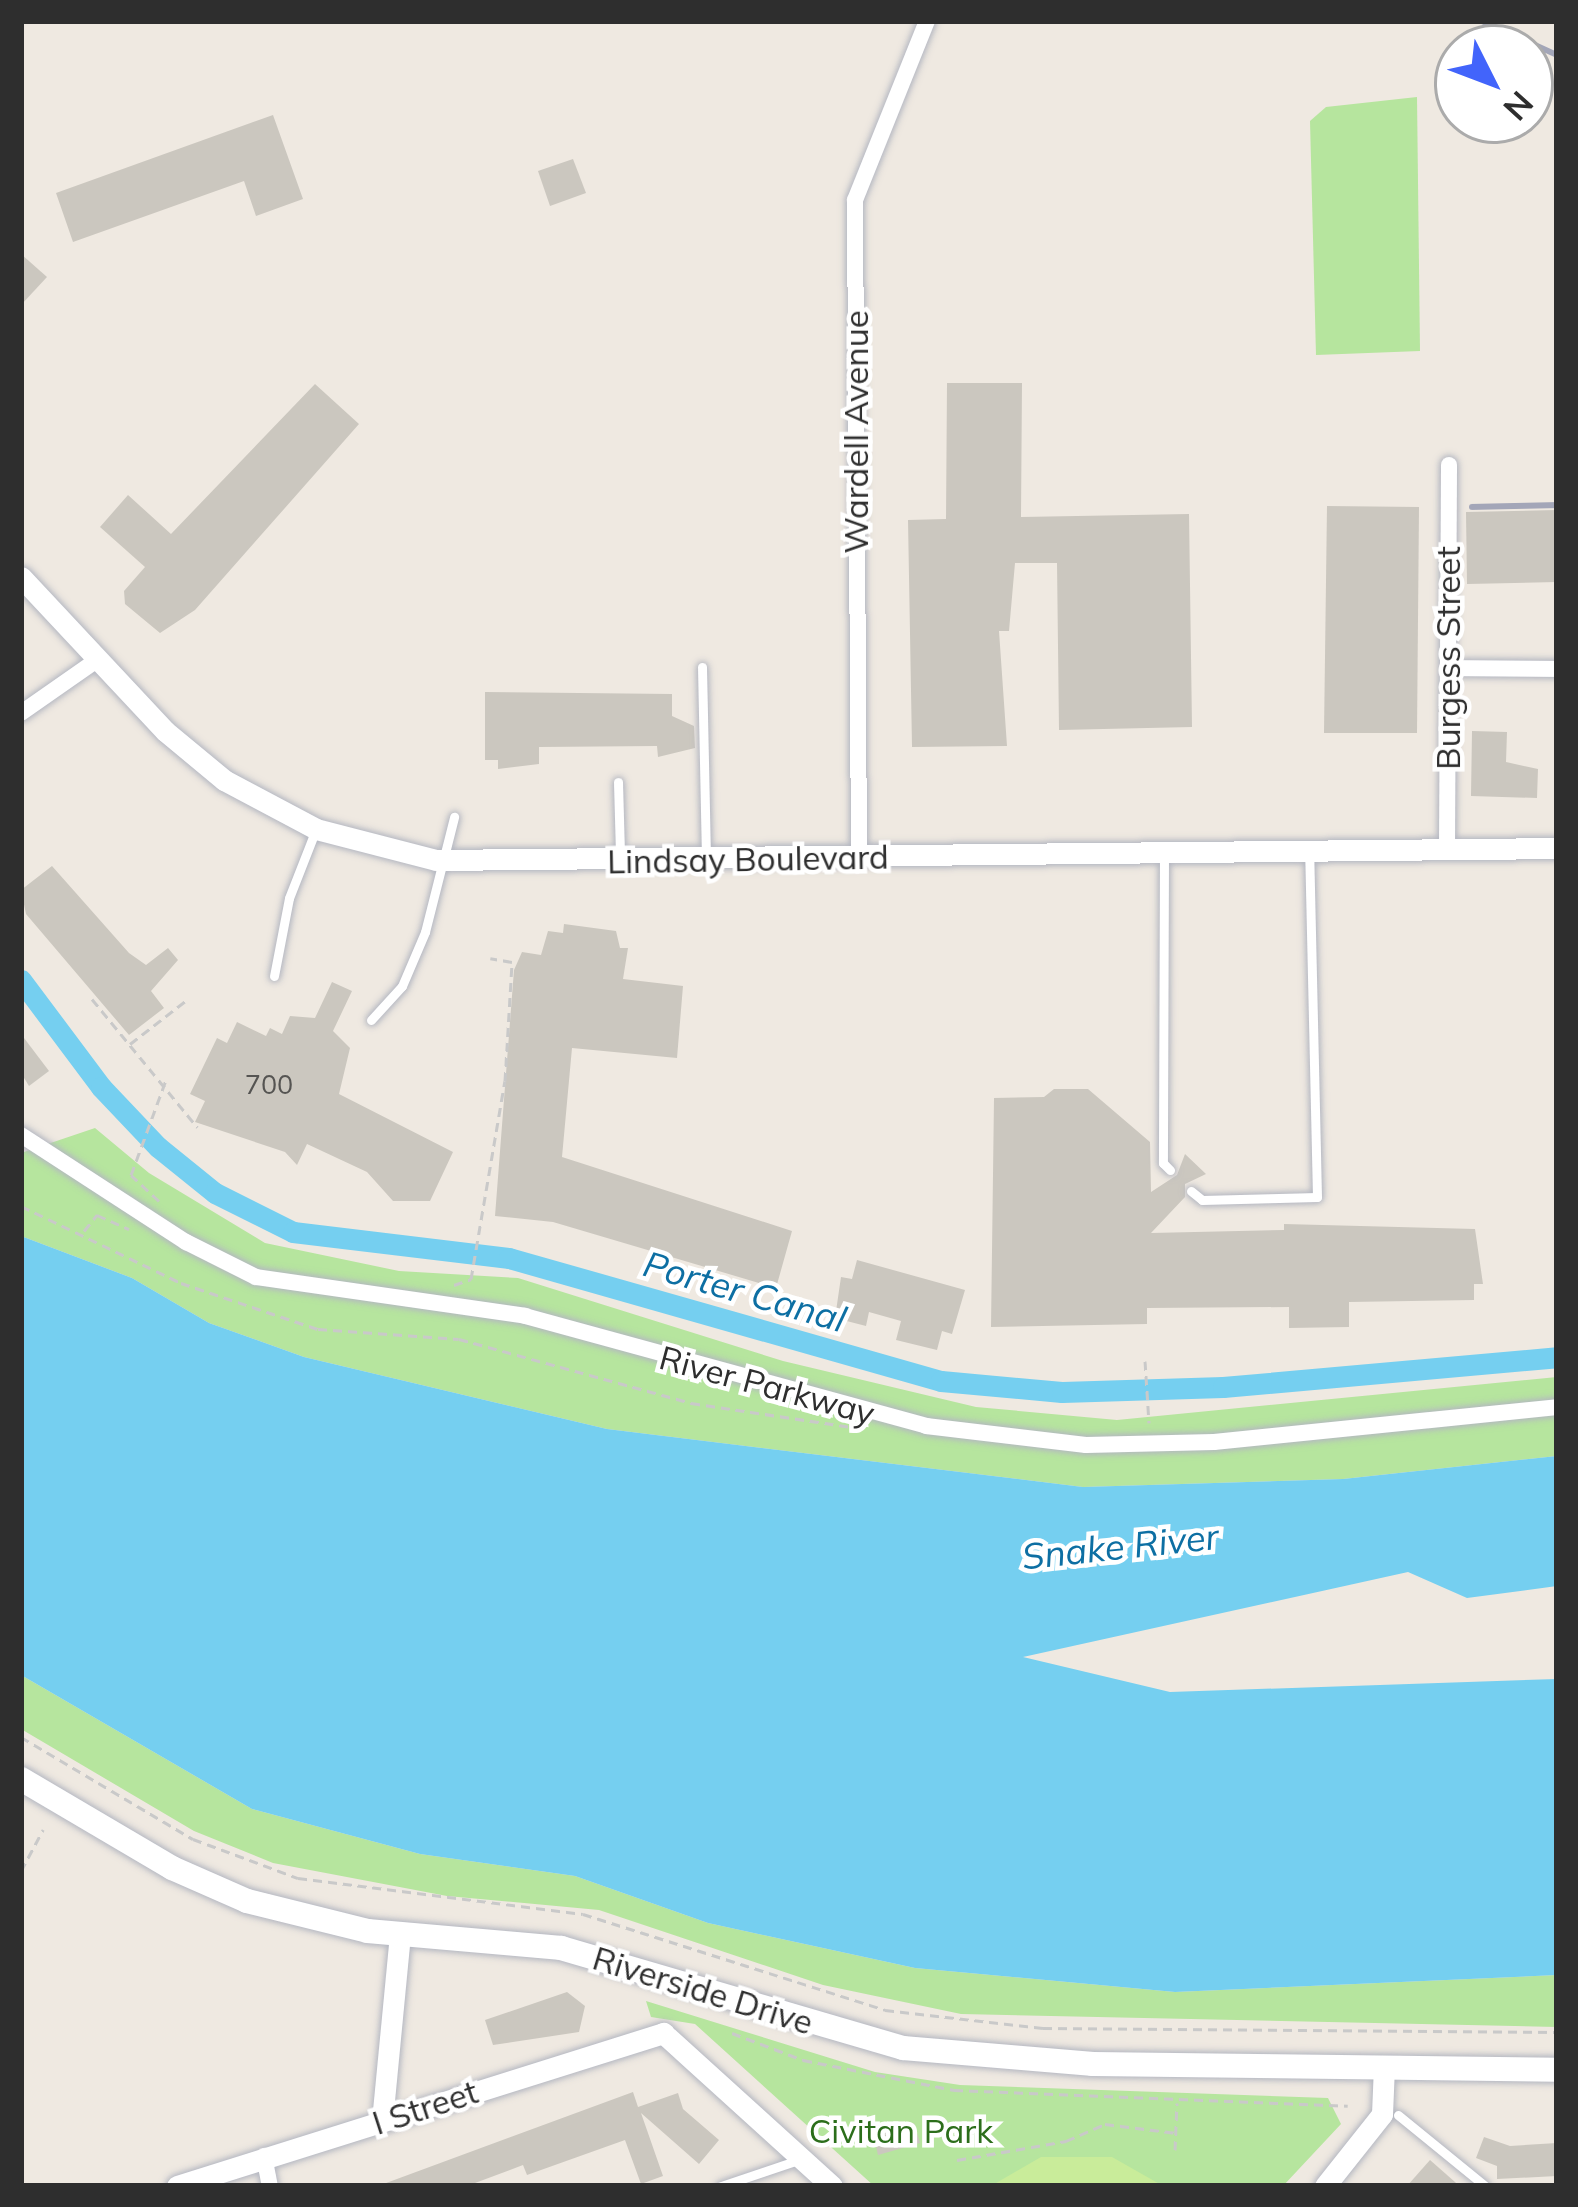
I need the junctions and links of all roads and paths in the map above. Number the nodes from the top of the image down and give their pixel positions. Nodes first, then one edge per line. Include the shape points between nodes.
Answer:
1 (927, 21) edge
2 (1449, 465) dead end
3 (21, 577) edge
4 (97, 660) junction
5 (702, 667) dead end
6 (1448, 668) junction
7 (1557, 669) edge
8 (21, 713) edge
9 (618, 782) dead end
10 (454, 817) dead end
11 (316, 829) junction
12 (1557, 848) edge
13 (1447, 850) junction
14 (1309, 852) junction
15 (1164, 854) junction
16 (859, 858) junction
17 (441, 860) junction
18 (706, 861) junction
19 (620, 862) junction
20 (490, 958) dead end
21 (274, 976) dead end
22 (92, 999) dead end
23 (188, 999) dead end
24 (370, 1020) dead end
25 (129, 1045) junction
26 (166, 1080) dead end
27 (159, 1083) junction
28 (197, 1127) dead end
29 (21, 1135) edge
30 (1170, 1170) dead end
31 (1191, 1190) dead end
32 (161, 1210) dead end
33 (143, 1227) dead end
34 (83, 1233) dead end
35 (468, 1294) dead end
36 (463, 1322) dead end
37 (459, 1340) dead end
38 (1144, 1361) dead end
39 (1557, 1407) edge
40 (1149, 1423) dead end
41 (21, 1737) edge
42 (21, 1779) edge
43 (43, 1830) dead end
44 (21, 1871) edge
45 (400, 1934) junction
46 (1557, 2032) edge
47 (732, 2033) dead end
48 (1384, 2066) junction
49 (1557, 2071) edge
50 (1178, 2101) junction
51 (1348, 2106) dead end
52 (1398, 2115) dead end
53 (382, 2121) junction
54 (1176, 2133) junction
55 (1175, 2150) dead end
56 (265, 2156) junction
57 (801, 2159) junction
58 (957, 2160) dead end
59 (177, 2186) edge
60 (271, 2186) edge
61 (721, 2186) edge
62 (832, 2186) edge
63 (1325, 2186) edge
64 (1485, 2186) edge

1 - 16 street, Wardell Avenue via 855,200
2 - 6 street, Burgess Street
3 - 4 street, Lindsay Boulevard
4 - 8 street
4 - 11 street, Lindsay Boulevard via 224,780
5 - 18 lane
6 - 7 street
6 - 13 street, Burgess Street
9 - 19 lane
10 - 17 lane
11 - 17 street, Lindsay Boulevard
11 - 21 lane via 289,898
12 - 13 street, Lindsay Boulevard
13 - 14 street, Lindsay Boulevard
14 - 15 street, Lindsay Boulevard
14 - 31 lane via 1317,1197 1202,1200
15 - 16 street, Lindsay Boulevard
15 - 30 lane via 1163,1163
16 - 18 street, Lindsay Boulevard
17 - 19 street, Lindsay Boulevard
17 - 24 lane via 425,932 402,986
18 - 19 street, Lindsay Boulevard
20 - 35 path via 512,962 492,1182 483,1189 471,1279 453,1282
22 - 25 path
23 - 25 path
25 - 27 path
26 - 27 path
27 - 28 path
27 - 32 path via 130,1174
29 - 39 street, River Parkway via 186,1242 256,1276 526,1316 926,1426 1086,1445 1214,1442
33 - 34 path via 97,1215
36 - 37 path
38 - 40 path
41 - 46 path via 194,1839 298,1878 584,1914 886,2010 1043,2028
42 - 45 main road, Riverside Drive via 172,1868 248,1901
43 - 44 path
45 - 48 main road, Riverside Drive via 561,1948 829,2030 975,2059
45 - 53 street
47 - 50 path via 803,2060 953,2090
48 - 49 main road, Riverside Drive
48 - 63 street via 1382,2114
50 - 51 path
50 - 54 path
52 - 64 lane
53 - 56 street, I Street
53 - 57 street, I Street via 649,2036 674,2038
54 - 55 path
54 - 58 path via 1105,2123 1066,2141
56 - 59 street, I Street
56 - 60 street
57 - 61 lane
57 - 62 street

